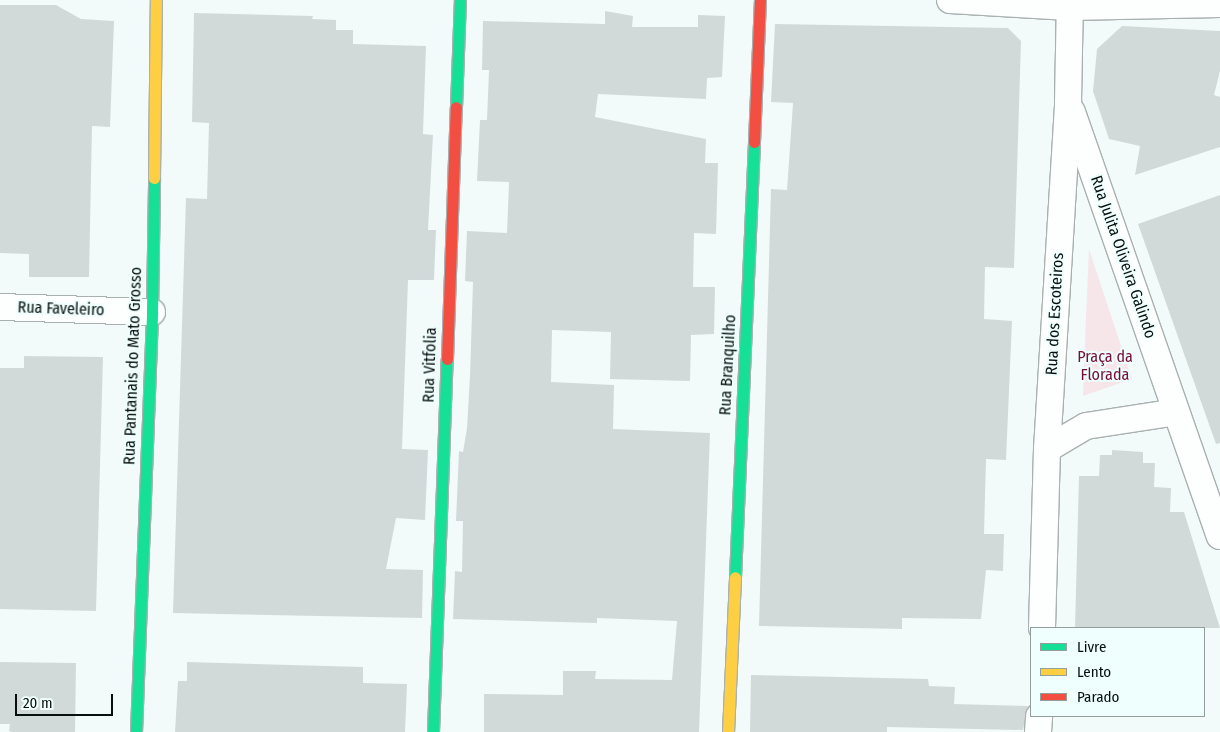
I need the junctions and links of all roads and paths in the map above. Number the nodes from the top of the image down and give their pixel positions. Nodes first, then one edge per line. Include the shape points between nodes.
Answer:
1 (156, 0) edge
2 (460, 0) edge
3 (760, 0) edge
4 (950, 0) edge
5 (1070, 3) edge
6 (1220, 4) edge
7 (1068, 102) junction
8 (0, 307) edge
9 (152, 312) junction
10 (1176, 412) junction
11 (1047, 449) junction
12 (1220, 536) edge
13 (1042, 627) edge
14 (1039, 717) edge
15 (136, 732) edge
16 (433, 732) edge
17 (728, 732) edge
18 (1038, 732) edge

1 - 9 street, Rua Pantanais do Mato Grosso
2 - 16 street, Rua Vitfolia
3 - 17 street, Rua Branquilho
4 - 5 street
5 - 6 street
5 - 7 street, Rua dos Escoteiros
7 - 10 street, Rua Julita Oliveira Galindo
7 - 11 street, Rua dos Escoteiros
8 - 9 street, Rua Faveleiro
9 - 15 street, Rua Pantanais do Mato Grosso
10 - 11 street via 1086,426
10 - 12 street, Rua Julita Oliveira Galindo
11 - 13 street, Rua dos Escoteiros
14 - 18 street

